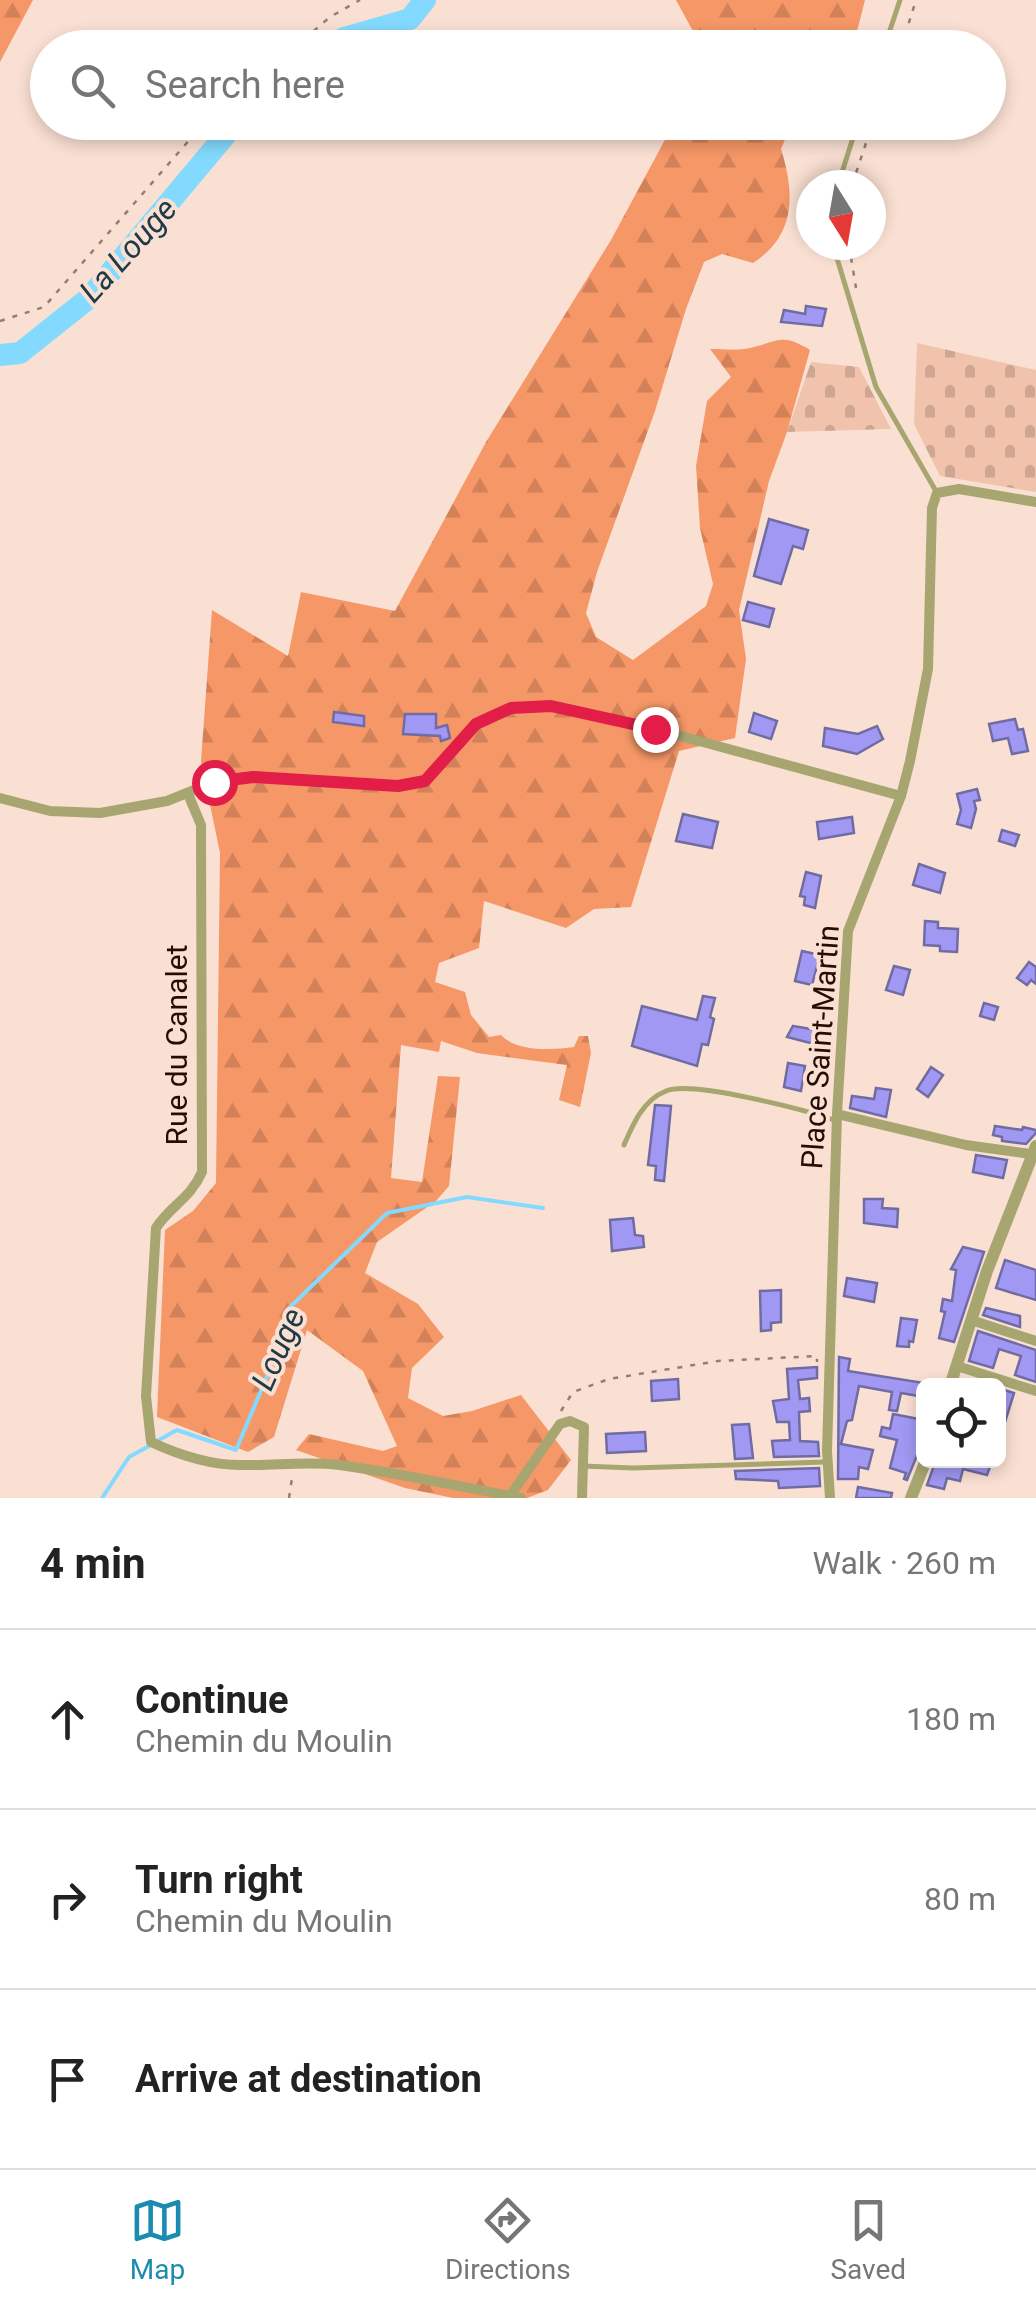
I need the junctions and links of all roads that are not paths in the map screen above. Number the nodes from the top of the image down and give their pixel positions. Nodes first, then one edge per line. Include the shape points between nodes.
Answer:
1 (900, 0) edge
2 (890, 30) edge
3 (852, 140) edge
4 (843, 170) edge
5 (838, 260) edge
6 (938, 493) junction
7 (1036, 502) edge
8 (188, 794) junction
9 (901, 796) junction
10 (0, 798) edge
11 (837, 1118) junction
12 (624, 1145) dead end
13 (1034, 1150) edge
14 (971, 1320) junction
15 (1036, 1341) edge
16 (957, 1366) junction
17 (953, 1378) edge
18 (1036, 1391) edge
19 (828, 1462) junction
20 (583, 1466) junction
21 (923, 1468) edge
22 (516, 1497) edge
23 (582, 1498) edge
24 (830, 1498) edge
25 (912, 1498) edge

1 - 2 lane
3 - 4 lane
5 - 6 lane via 876,386
6 - 7 street via 959,489
6 - 9 street, Place Saint-Martin via 932,508 928,669
8 - 9 street via 214,782 253,777 398,786 425,781 476,724 511,708 551,706
8 - 10 street via 100,813 50,811
8 - 22 street, Rue du Canalet via 201,825 202,1172 193,1192 156,1228 146,1419 151,1442 208,1462 340,1465
9 - 11 street, Place Saint-Martin via 848,931
11 - 12 lane via 679,1087 644,1108
11 - 13 street via 966,1145
11 - 19 street, Place Saint-Martin
13 - 14 street
14 - 15 street
14 - 16 street
16 - 17 street
16 - 18 street
19 - 20 lane
19 - 24 street, Place Saint-Martin
20 - 22 street via 584,1427 560,1424
20 - 23 street
21 - 25 street

